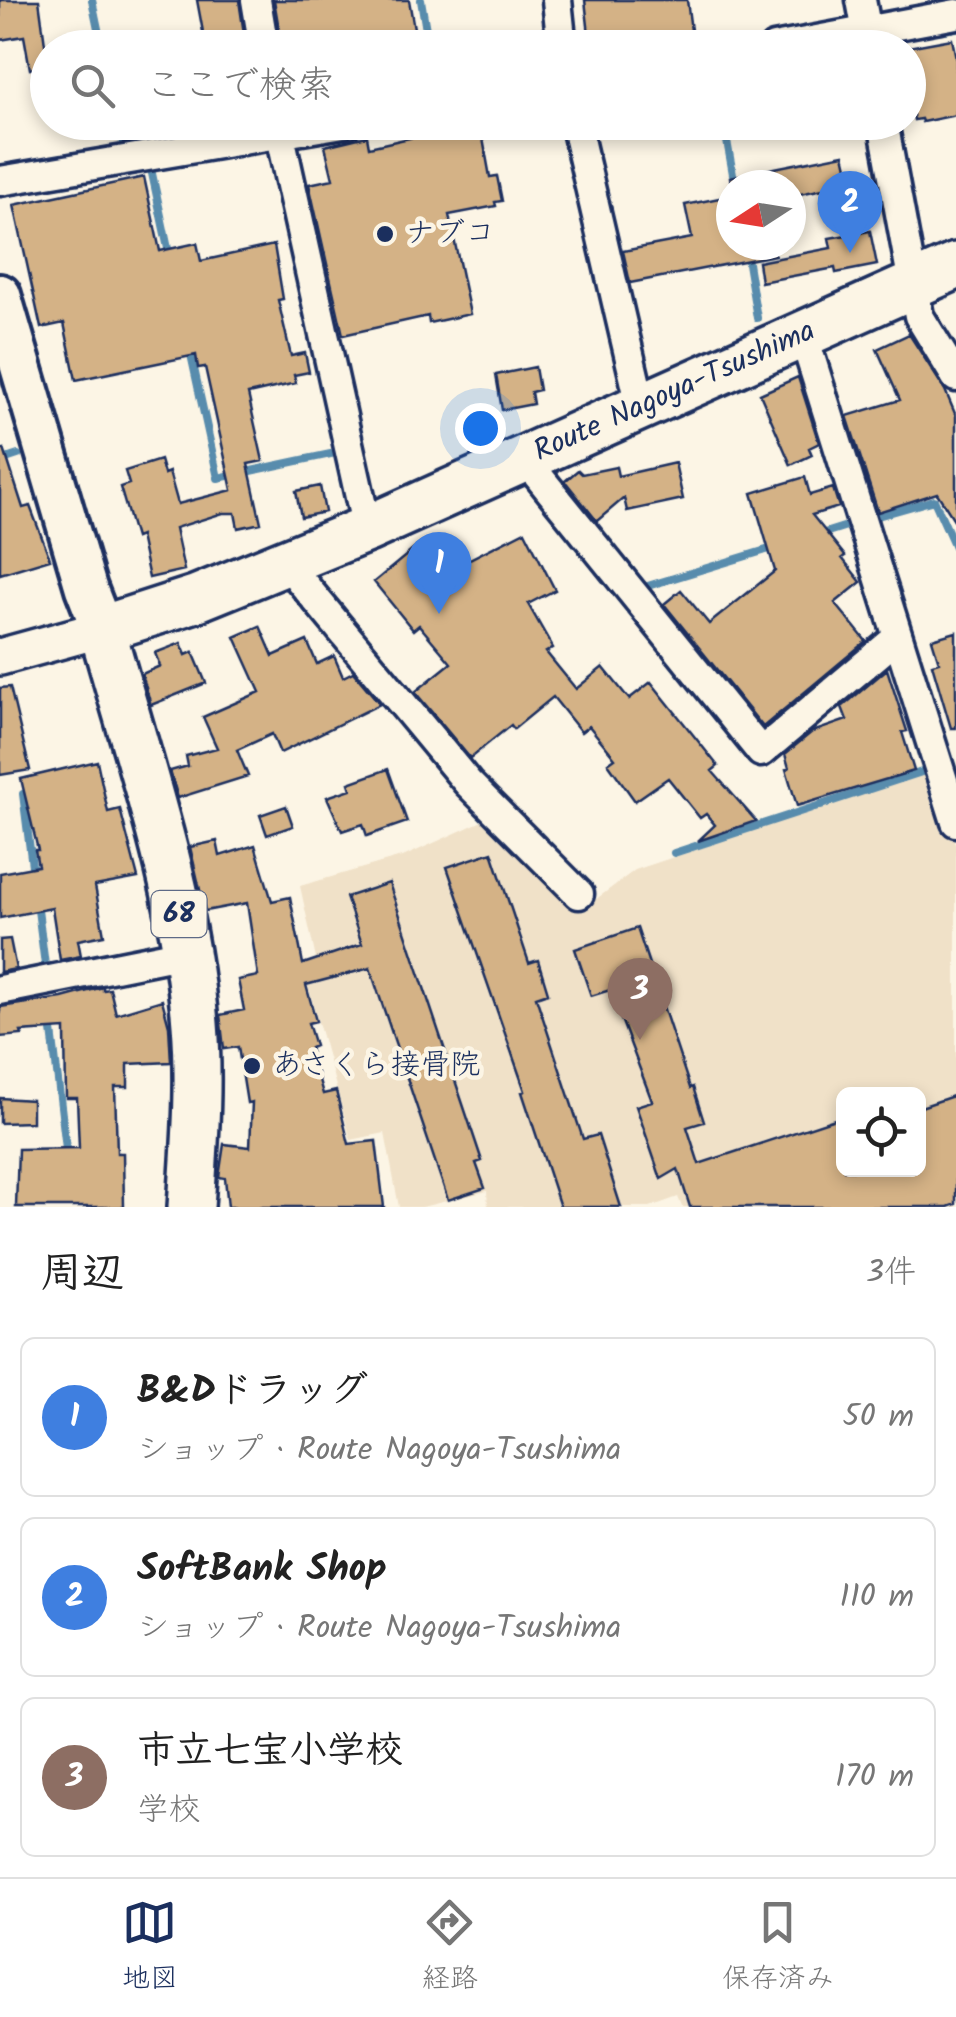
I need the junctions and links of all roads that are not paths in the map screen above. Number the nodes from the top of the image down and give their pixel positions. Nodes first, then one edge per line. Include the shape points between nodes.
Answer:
1 (256, 0) edge
2 (557, 0) edge
3 (861, 0) edge
4 (956, 14) edge
5 (261, 30) edge
6 (560, 30) edge
7 (866, 30) edge
8 (902, 30) edge
9 (218, 140) edge
10 (280, 140) edge
11 (580, 140) edge
12 (886, 140) edge
13 (0, 180) edge
14 (956, 266) edge
15 (913, 286) junction
16 (4, 320) edge
17 (803, 334) junction
18 (956, 377) edge
19 (641, 406) junction
20 (523, 457) junction
21 (367, 529) junction
22 (292, 560) junction
23 (102, 629) junction
24 (898, 637) junction
25 (0, 656) edge
26 (956, 822) edge
27 (579, 894) dead end
28 (185, 953) junction
29 (0, 990) edge
30 (191, 1207) edge

1 - 5 street
2 - 6 street
3 - 7 street
4 - 8 street
9 - 13 street
10 - 21 street
11 - 19 street
12 - 15 street
14 - 15 main road, Route Nagoya-Tsushima
15 - 17 main road, Route Nagoya-Tsushima
15 - 18 street via 919,316
16 - 23 main road
17 - 19 main road, Route Nagoya-Tsushima
17 - 24 street
19 - 20 main road, Route Nagoya-Tsushima
20 - 21 main road, Route Nagoya-Tsushima
20 - 24 street via 761,752
21 - 22 main road, Route Nagoya-Tsushima
22 - 23 main road, Route Nagoya-Tsushima
22 - 27 street via 300,580 468,784
23 - 25 street
23 - 28 main road, 68
24 - 26 street
28 - 29 street
28 - 30 main road, 68 via 199,1097

